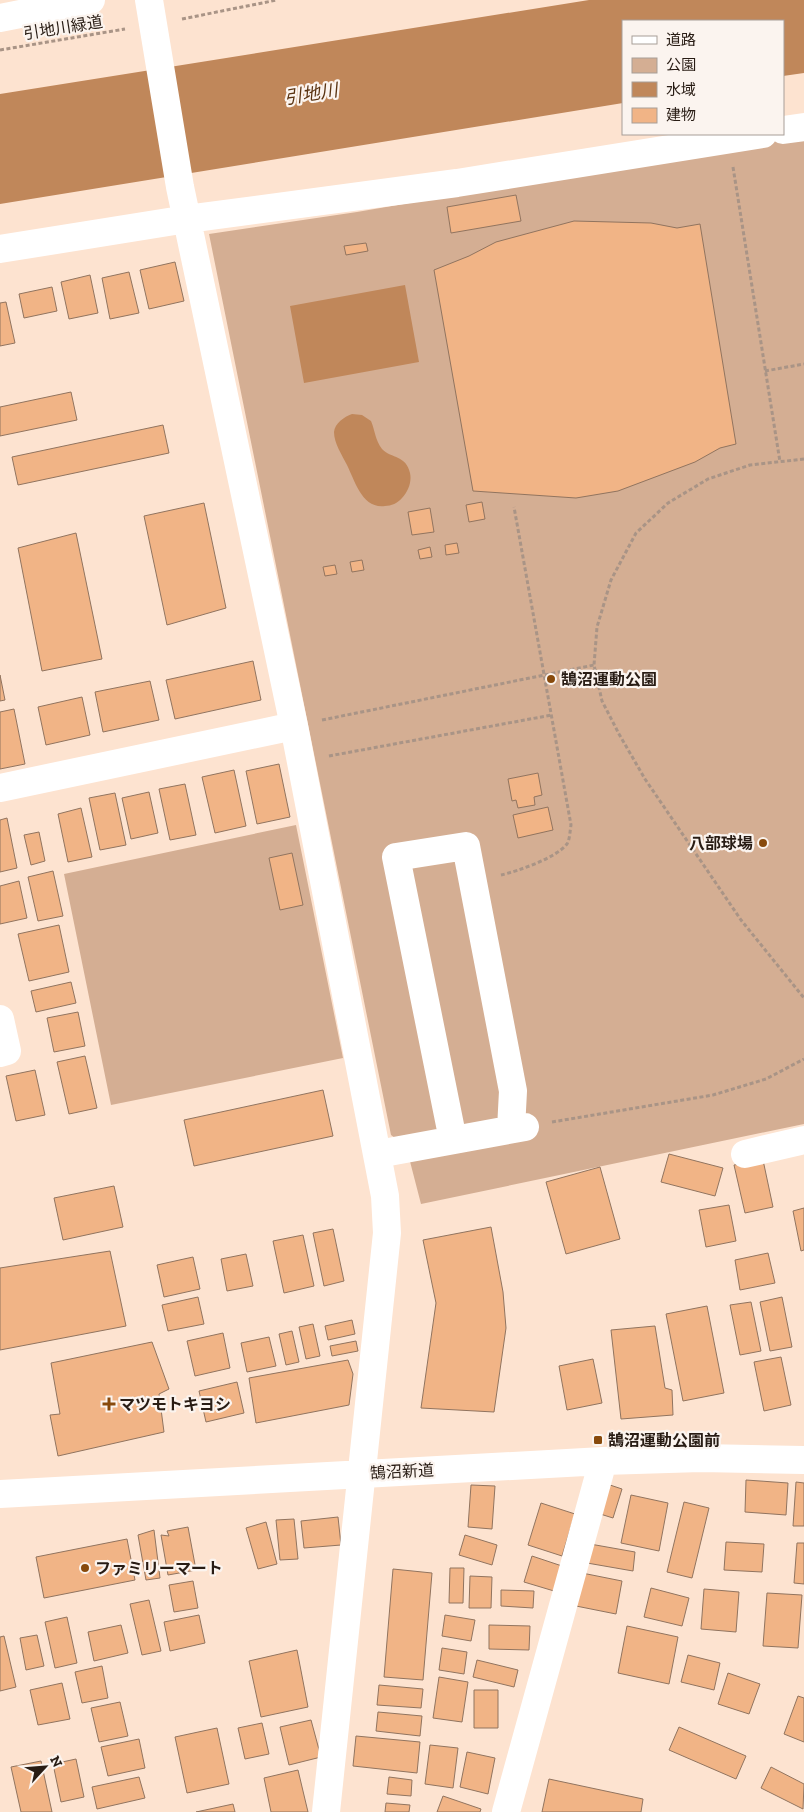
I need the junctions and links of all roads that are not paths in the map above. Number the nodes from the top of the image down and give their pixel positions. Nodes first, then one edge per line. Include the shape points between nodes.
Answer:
1 (92, 0) edge
2 (0, 18) edge
3 (151, 18) edge
4 (804, 127) edge
5 (784, 130) edge
6 (756, 135) edge
7 (187, 219) junction
8 (0, 249) edge
9 (294, 726) junction
10 (0, 788) edge
11 (0, 1019) edge
12 (0, 1053) edge
13 (453, 1140) junction
14 (804, 1140) edge
15 (378, 1154) junction
16 (744, 1154) dead end
17 (804, 1460) edge
18 (603, 1461) junction
19 (361, 1473) junction
20 (0, 1494) edge
21 (326, 1812) edge
22 (506, 1812) edge

1 - 2 street
3 - 7 street
4 - 5 street
6 - 7 street via 456,183
7 - 8 street
7 - 9 street
9 - 10 street
9 - 15 street
11 - 12 street via 7,1051
13 - 13 street via 396,857 466,846 518,1128
13 - 15 street
14 - 16 street
15 - 19 street via 387,1232
17 - 18 street, 鵠沼新道 via 701,1458
18 - 19 street, 鵠沼新道
18 - 22 street
19 - 20 street, 鵠沼新道
19 - 21 street

